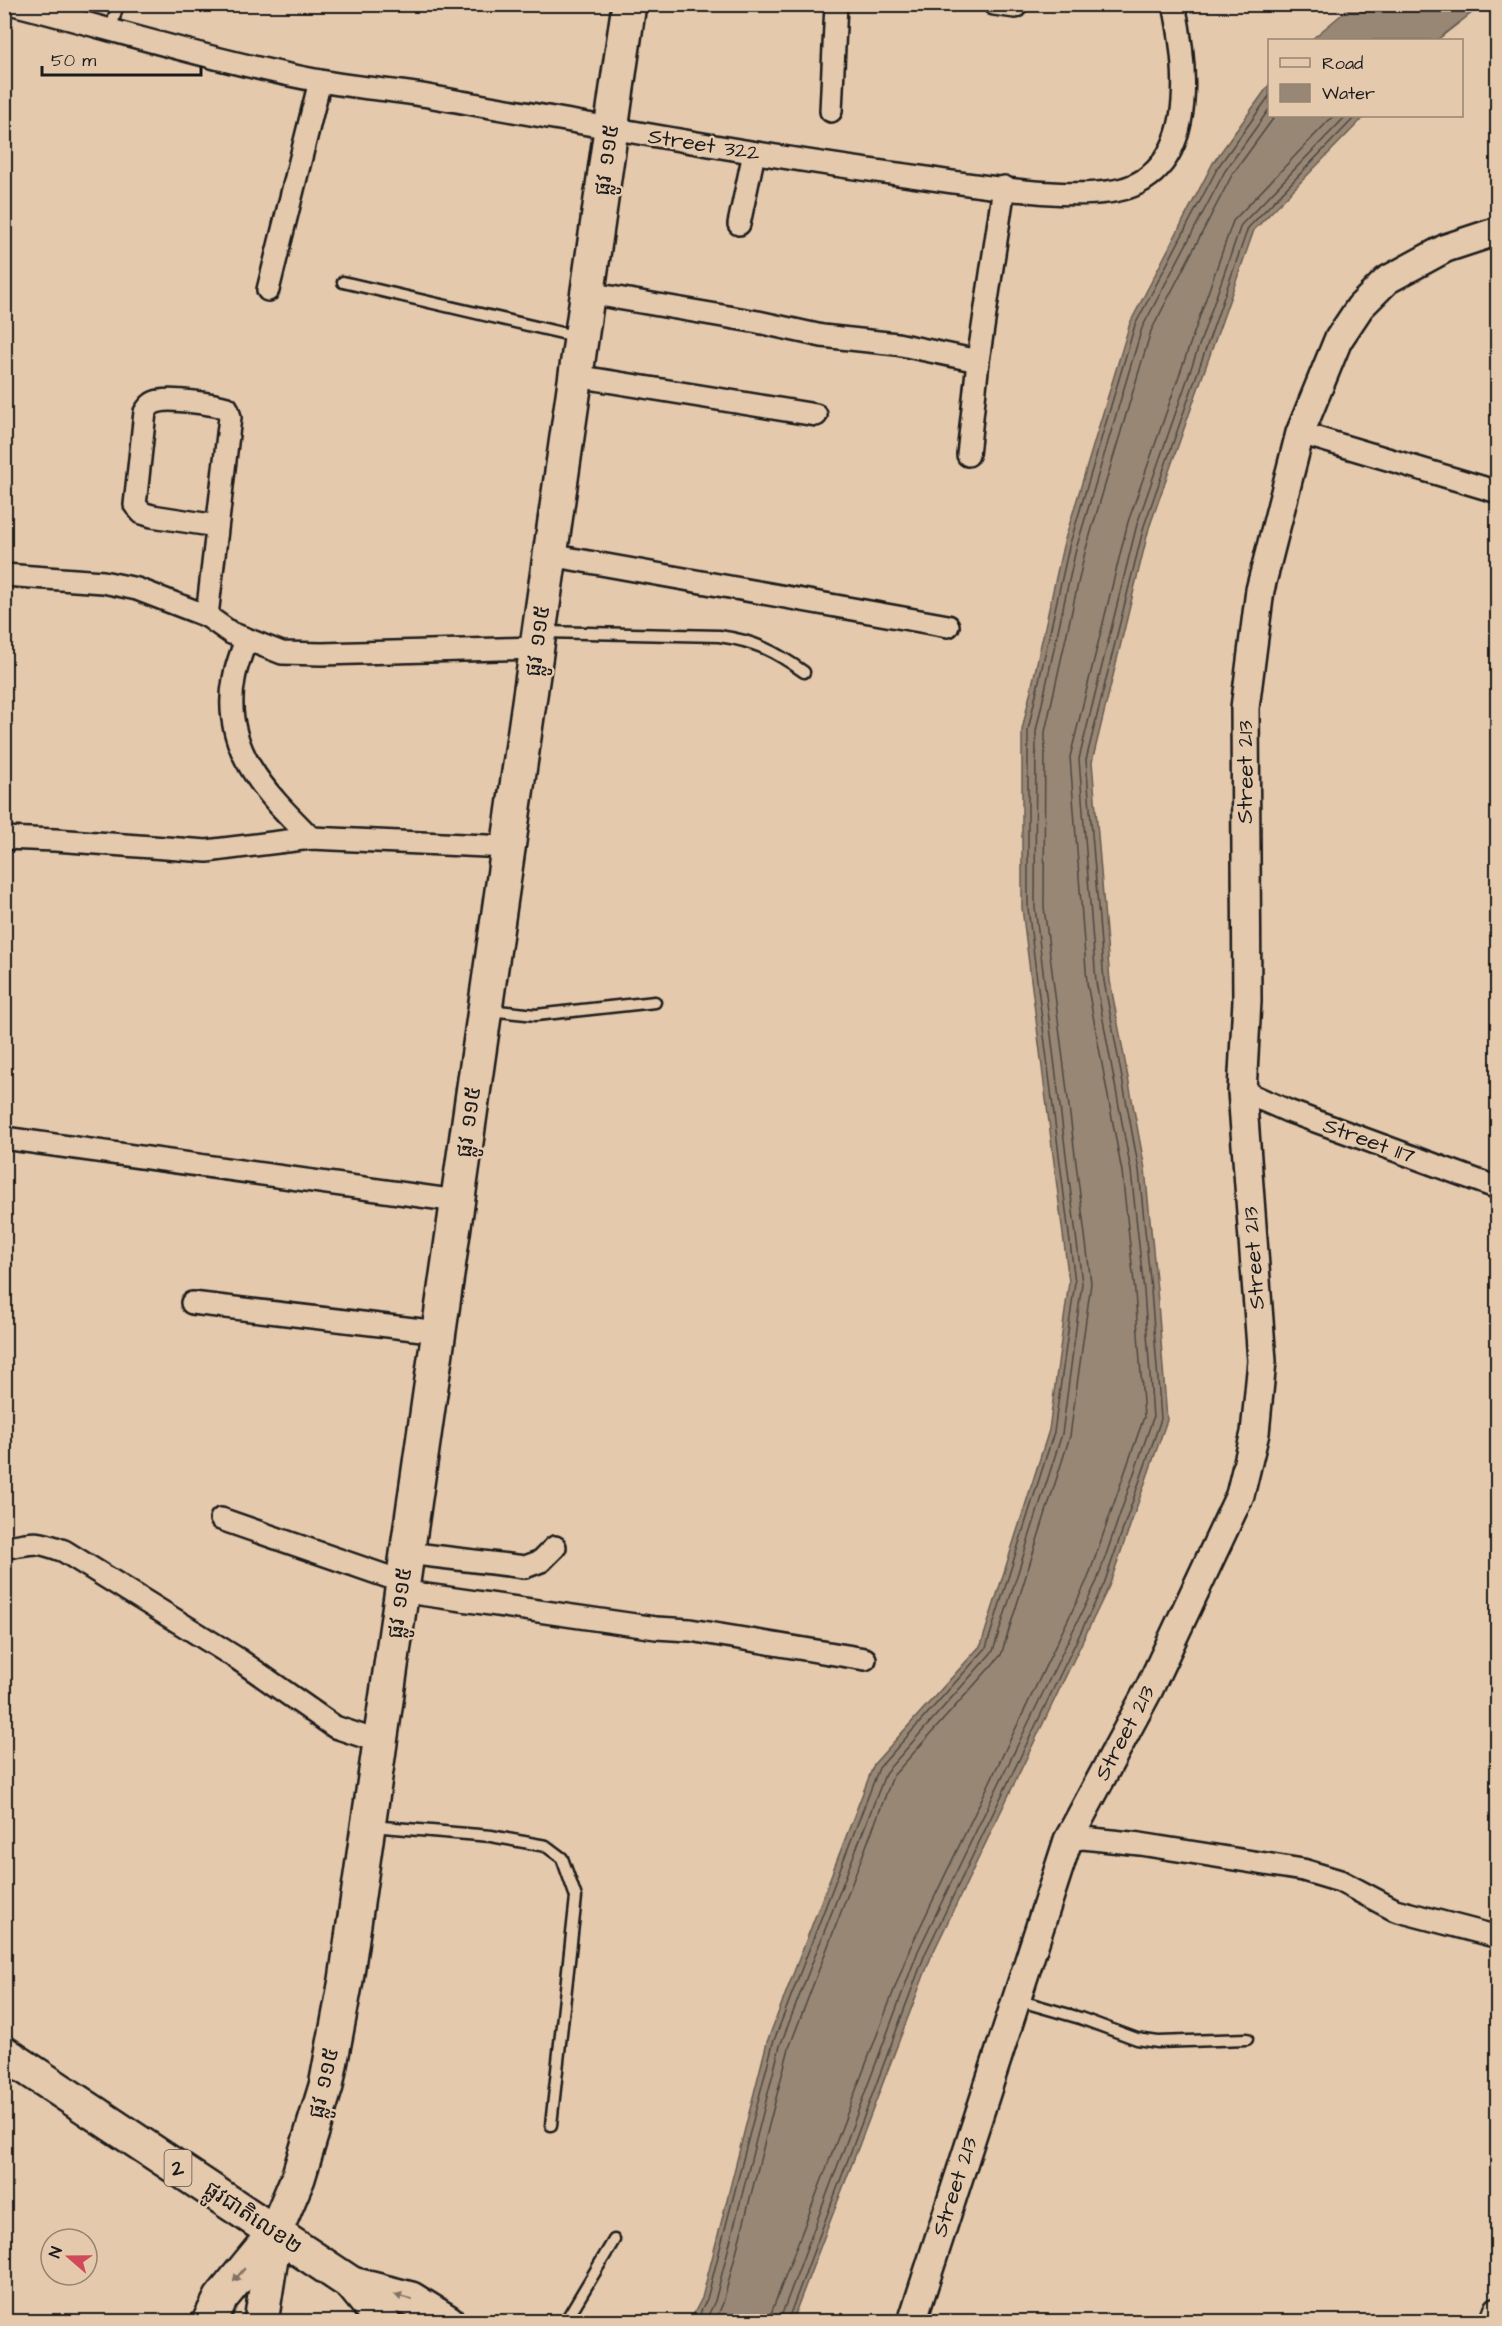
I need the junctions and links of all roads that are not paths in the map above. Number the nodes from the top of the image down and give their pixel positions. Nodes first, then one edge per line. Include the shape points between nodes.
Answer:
1 (13, 4) edge
2 (118, 4) edge
3 (629, 4) edge
4 (836, 4) edge
5 (993, 4) edge
6 (1174, 4) edge
7 (1015, 7) dead end
8 (111, 29) junction
9 (320, 81) junction
10 (831, 111) dead end
11 (611, 129) junction
12 (754, 153) junction
13 (1004, 187) junction
14 (739, 224) dead end
15 (1497, 231) edge
16 (343, 282) dead end
17 (268, 290) dead end
18 (588, 293) junction
19 (581, 338) junction
20 (978, 361) junction
21 (576, 376) junction
22 (816, 416) dead end
23 (1300, 434) junction
24 (968, 455) dead end
25 (1497, 492) edge
26 (217, 526) junction
27 (550, 555) junction
28 (4, 575) edge
29 (207, 616) junction
30 (948, 626) dead end
31 (246, 639) junction
32 (538, 640) junction
33 (804, 672) dead end
34 (4, 838) edge
35 (311, 838) junction
36 (508, 847) junction
37 (655, 1002) dead end
38 (485, 1010) junction
39 (1242, 1091) junction
40 (4, 1138) edge
41 (1497, 1188) edge
42 (457, 1201) junction
43 (192, 1303) dead end
44 (439, 1332) junction
45 (221, 1519) dead end
46 (555, 1547) dead end
47 (4, 1548) edge
48 (403, 1577) junction
49 (865, 1659) dead end
50 (380, 1742) junction
51 (368, 1826) junction
52 (1068, 1840) junction
53 (1497, 1937) edge
54 (1015, 1999) junction
55 (1247, 2039) dead end
56 (4, 2053) edge
57 (551, 2125) dead end
58 (275, 2232) junction
59 (614, 2240) dead end
60 (352, 2284) junction
61 (1497, 2311) edge
62 (209, 2322) edge
63 (261, 2322) edge
64 (383, 2322) edge
65 (448, 2322) edge
66 (565, 2322) edge
67 (912, 2322) edge
68 (1494, 2322) edge

1 - 8 street, Street 322
2 - 8 lane
3 - 11 main road, ផ្លូវ ១១៥
4 - 10 street
5 - 7 street
6 - 13 street, Street 322 via 1185,75 1182,118 1167,154 1154,172 1133,186 1110,192 1058,193
8 - 9 street, Street 322
9 - 11 street, Street 322 via 430,96
9 - 17 street
11 - 12 street, Street 322
11 - 18 main road, ផ្លូវ ១១៥
12 - 13 street, Street 322
12 - 14 street
13 - 20 street
15 - 23 street, Street 213 via 1446,248 1387,280 1360,307 1338,340
16 - 19 lane
18 - 19 main road, ផ្លូវ ១១៥
18 - 20 street
19 - 21 main road, ផ្លូវ ១១៥
20 - 24 street
21 - 22 street
21 - 27 main road, ផ្លូវ ១១៥
23 - 25 street
23 - 39 street, Street 213 via 1260,590 1245,708 1247,1001
26 - 26 street via 230,417 227,408 161,400 150,404 145,412 135,505 152,516
26 - 29 street
27 - 30 street
27 - 32 main road, ផ្លូវ ១១៥
28 - 29 street via 103,582 136,589
29 - 31 street
31 - 32 street via 282,653 312,654
31 - 35 street via 234,680 232,726 244,759 273,800
32 - 33 lane via 719,636 742,639 777,653
32 - 36 main road, ផ្លូវ ១១៥
34 - 35 street via 207,851
35 - 36 street
36 - 38 main road, ផ្លូវ ១១៥
37 - 38 lane via 536,1015
38 - 42 main road, ផ្លូវ ១១៥
39 - 41 street, Street 117
39 - 52 street, Street 213 via 1262,1361 1255,1433 1240,1495 1149,1689
40 - 42 street
42 - 44 main road, ផ្លូវ ១១៥
43 - 44 street
44 - 48 main road, ផ្លូវ ១១៥
45 - 48 street
46 - 48 street via 541,1561 525,1567
47 - 50 street via 32,1542 64,1551 238,1659 335,1727
48 - 49 street via 413,1593 690,1630
48 - 50 main road, ផ្លូវ ១១៥
50 - 51 main road, ផ្លូវ ១១៥
51 - 57 lane via 513,1840 546,1846 562,1858 576,1898
51 - 58 main road, ផ្លូវ ១១៥ via 326,2086 298,2178
52 - 53 street via 1150,1845 1303,1870 1340,1881 1395,1910
52 - 54 street, Street 213
54 - 55 lane via 1137,2039
54 - 67 street, Street 213
56 - 58 main road, ផ្លូវជាតិលេខ២ / 2
58 - 60 main road, ផ្លូវជាតិលេខ២ / 2
58 -> 62 main road via 221,2298
58 - 63 main road
59 - 66 lane
60 - 64 main road, ផ្លូវជាតិលេខ២ / 2
65 -> 60 main road, ផ្លូវជាតិលេខ២ / 2 via 411,2299
61 - 68 street

